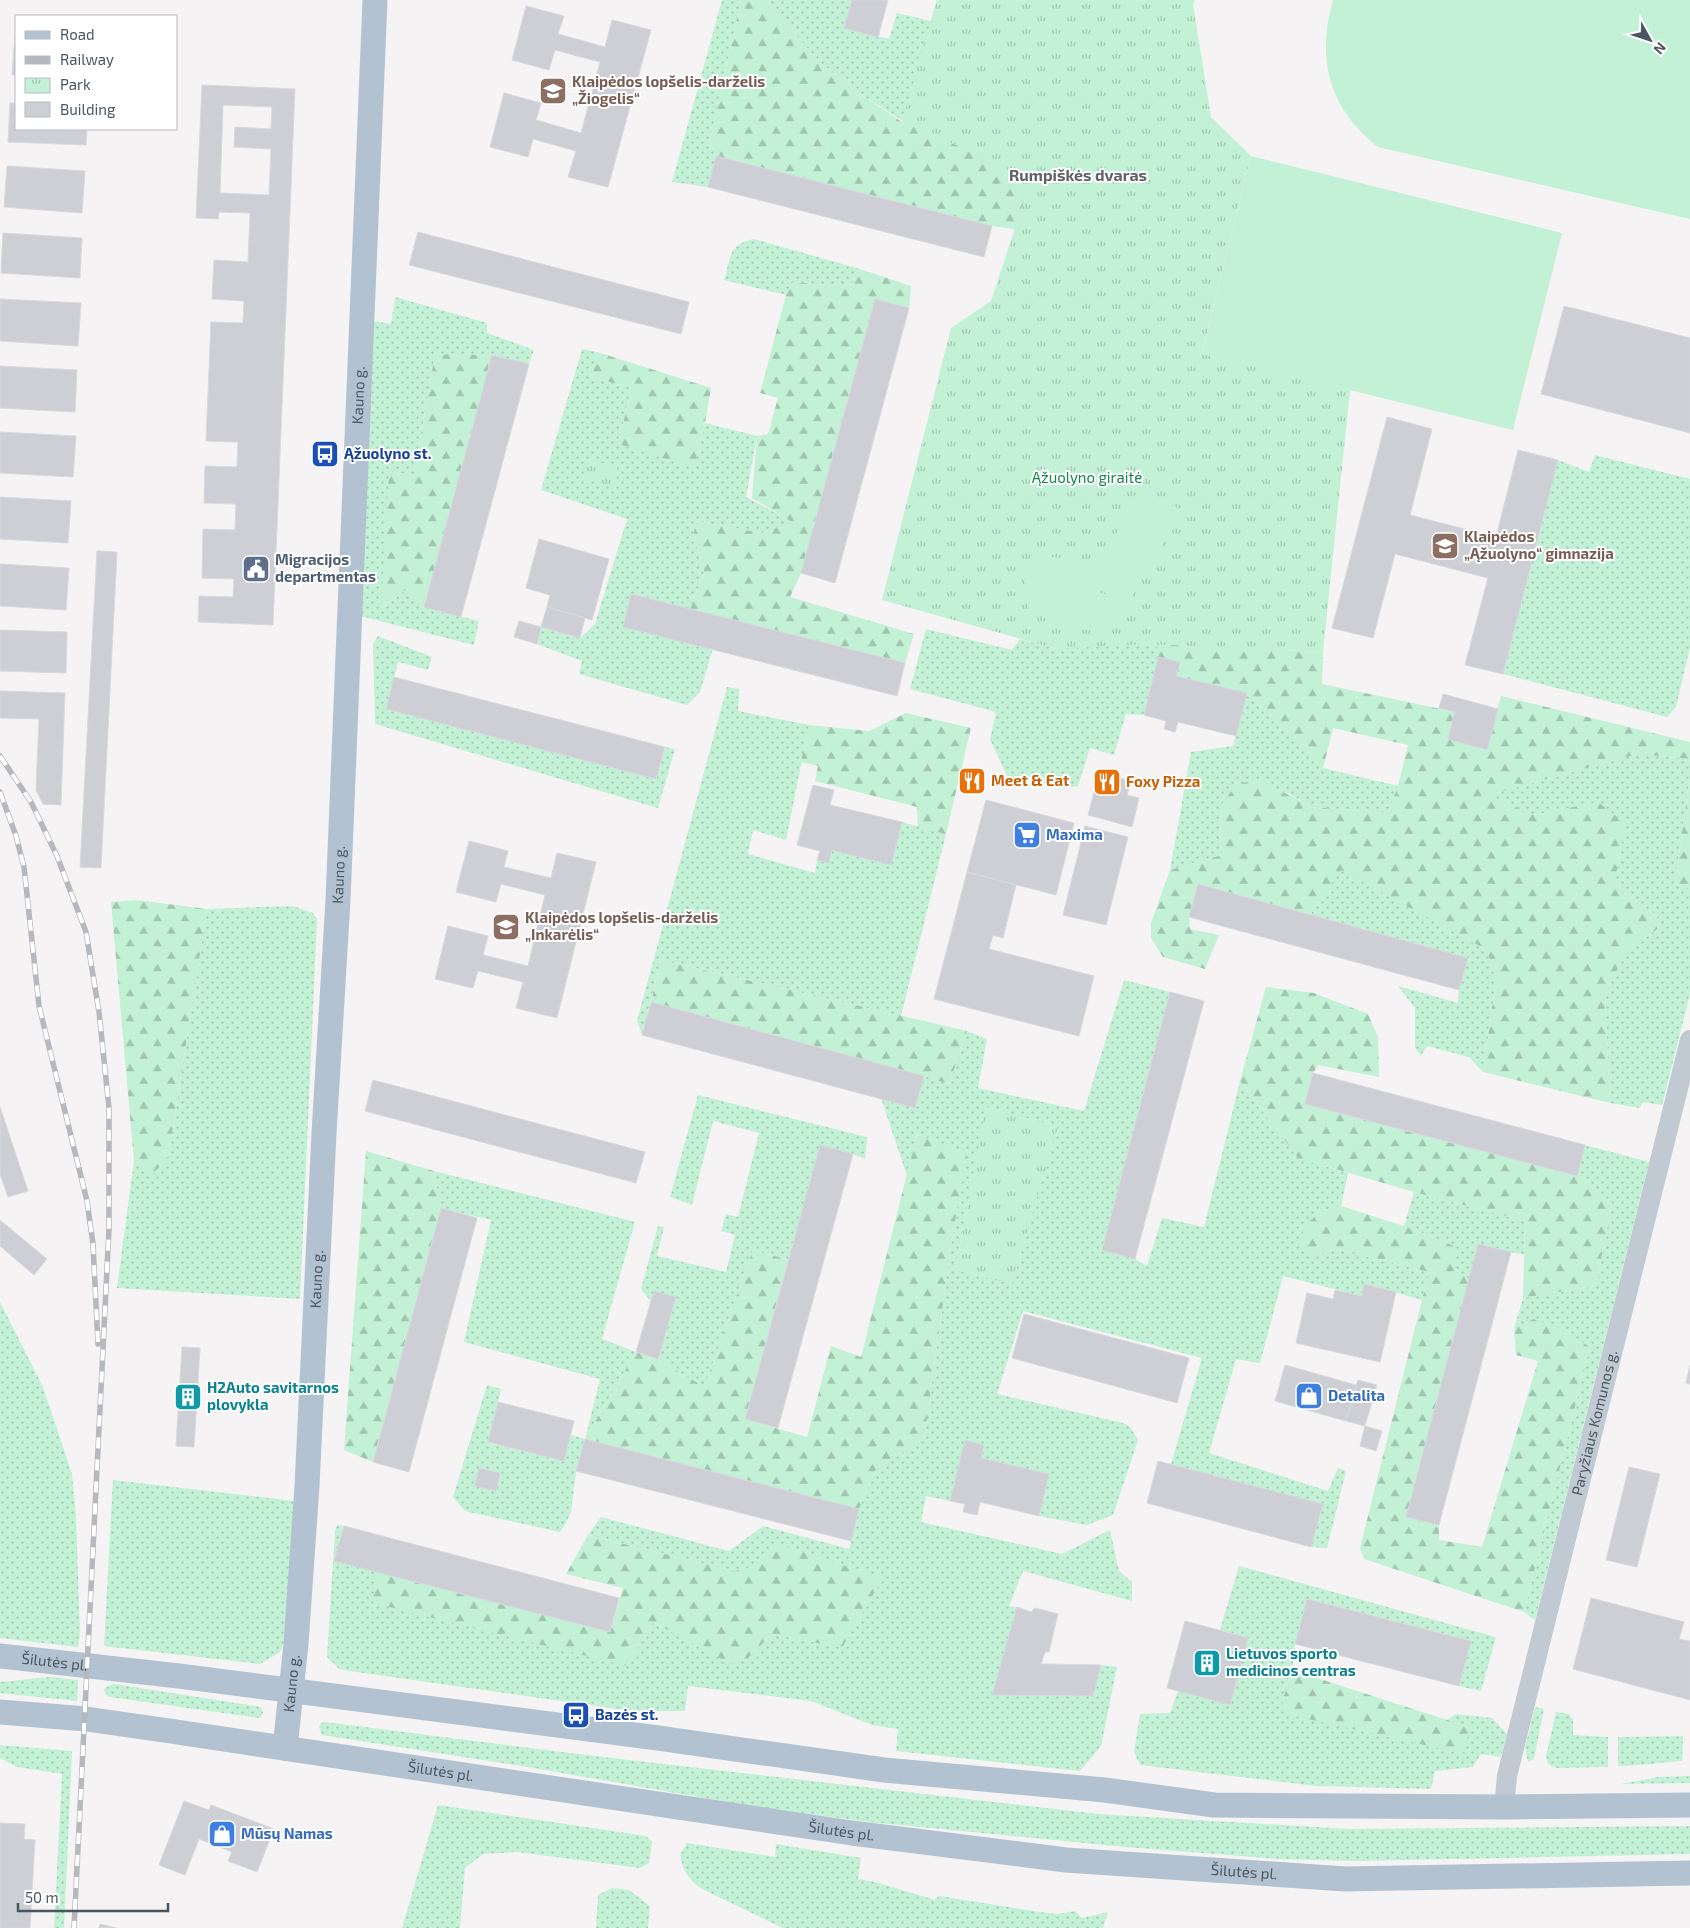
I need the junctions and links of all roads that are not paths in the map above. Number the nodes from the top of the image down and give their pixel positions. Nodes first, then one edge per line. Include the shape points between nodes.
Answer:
1 (375, 0) edge
2 (1690, 1040) edge
3 (0, 1656) edge
4 (292, 1691) junction
5 (0, 1712) edge
6 (286, 1748) junction
7 (1690, 1804) edge
8 (1504, 1807) junction
9 (1690, 1873) edge

1 - 4 main road, Kauno g. via 338,900 307,1486
2 - 8 street, Paryžiaus Komunos g. via 1508,1776
3 - 4 main road, Šilutės pl.
4 - 6 main road, Kauno g.
4 - 8 main road, Šilutės pl. via 884,1770 1105,1790 1214,1805
5 - 6 main road, Šilutės pl. via 86,1719
6 - 9 main road, Šilutės pl. via 852,1833 1066,1860 1345,1879
7 - 8 main road, Šilutės pl.

